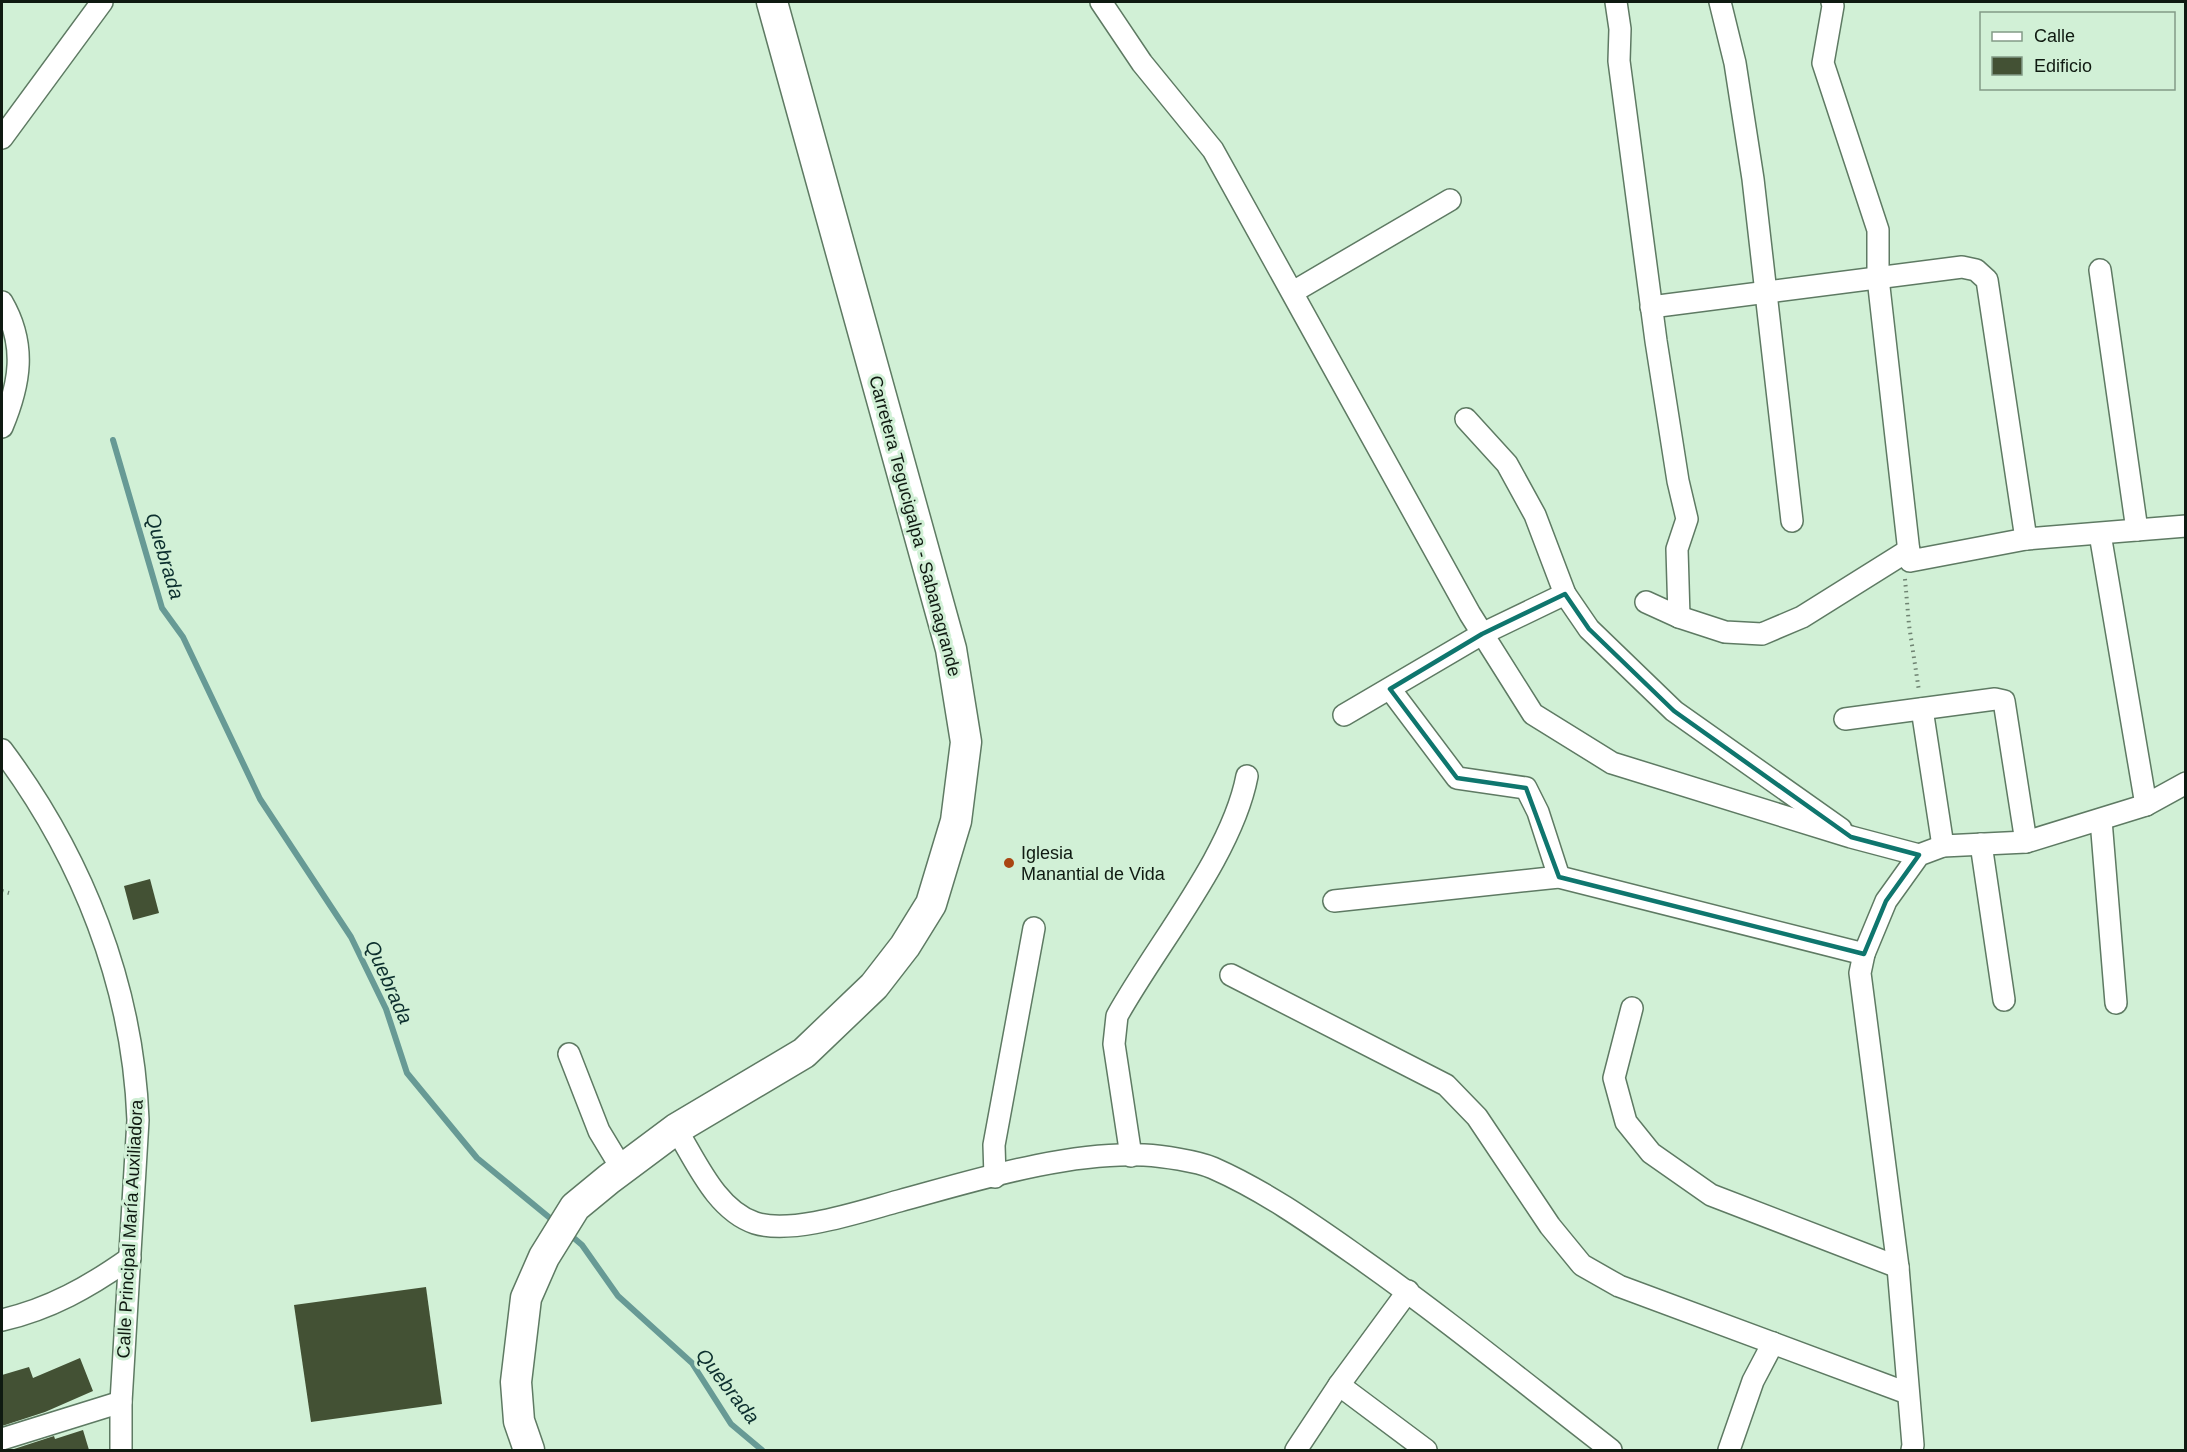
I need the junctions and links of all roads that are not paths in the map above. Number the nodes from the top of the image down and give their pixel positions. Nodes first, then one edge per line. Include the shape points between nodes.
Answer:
1 (102, 2) edge
2 (772, 2) edge
3 (1101, 2) edge
4 (1616, 2) edge
5 (1720, 2) edge
6 (1832, 2) edge
7 (2, 138) edge
8 (1450, 200) dead end
9 (2100, 270) dead end
10 (1878, 278) junction
11 (1767, 291) junction
12 (1293, 292) junction
13 (2, 302) edge
14 (1651, 308) junction
15 (1466, 419) dead end
16 (2, 427) edge
17 (1792, 521) dead end
18 (2186, 526) edge
19 (2137, 530) junction
20 (2100, 534) junction
21 (2026, 539) junction
22 (1910, 556) junction
23 (1565, 594) junction
24 (1646, 602) dead end
25 (1679, 617) junction
26 (1482, 634) junction
27 (1390, 689) junction
28 (1922, 709) junction
29 (1344, 715) dead end
30 (1845, 718) dead end
31 (2, 750) edge
32 (1248, 776) dead end
33 (2186, 783) edge
34 (2146, 805) junction
35 (2101, 820) junction
36 (1851, 837) junction
37 (2026, 842) junction
38 (1981, 844) junction
39 (1943, 846) junction
40 (1919, 855) junction
41 (1559, 877) junction
42 (1334, 901) dead end
43 (1034, 928) dead end
44 (1864, 954) junction
45 (1231, 975) dead end
46 (2004, 1000) dead end
47 (2116, 1003) dead end
48 (1632, 1008) dead end
49 (569, 1054) dead end
50 (676, 1129) junction
51 (1131, 1156) junction
52 (622, 1168) junction
53 (995, 1177) junction
54 (130, 1258) junction
55 (1898, 1267) junction
56 (1408, 1292) junction
57 (2, 1320) edge
58 (1773, 1343) junction
59 (1339, 1385) junction
60 (1907, 1393) junction
61 (121, 1402) junction
62 (2, 1439) edge
63 (121, 1450) edge
64 (529, 1450) edge
65 (1296, 1450) edge
66 (1426, 1450) edge
67 (1611, 1450) edge
68 (1729, 1450) edge
69 (1912, 1450) edge

1 - 7 street
2 - 50 highway, Carretera Tegucigalpa - Sabanagrande via 951,649 966,742 956,821 931,904 905,946 874,986 804,1053
3 - 12 street via 1142,63 1213,150
4 - 14 street via 1619,61
5 - 11 street via 1736,63
6 - 10 street via 1823,63 1878,230
8 - 12 street
9 - 19 street
10 - 11 street
10 - 21 street via 1962,267 1976,270 1987,280
10 - 22 street
11 - 14 street
11 - 17 street
12 - 26 street
13 - 16 street via 19,343 20,373
14 - 25 street via 1687,519 1677,549
15 - 23 street via 1508,464 1535,515
18 - 19 street
19 - 20 street
20 - 21 street
20 - 34 street
21 - 22 street
22 - 25 street via 1802,617 1762,633 1725,632
23 - 26 street
23 - 36 street via 1589,629 1674,711
24 - 25 street
26 - 27 street
26 - 36 street via 1533,714 1612,763
27 - 29 street
27 - 41 street via 1457,778 1526,788
28 - 30 street
28 - 37 street via 2004,701
28 - 39 street
31 - 54 street, Calle Principal María Auxiliadora via 24,779 82,884 101,928 122,996 137,1076
32 - 51 street via 1243,798 1221,846 1117,1016 1114,1044
33 - 34 street
34 - 35 street
35 - 37 street
35 - 47 street
36 - 40 street
37 - 38 street
38 - 39 street
38 - 46 street
39 - 40 street
40 - 44 street via 1886,901
41 - 42 street
41 - 44 street
43 - 53 street via 994,1145
44 - 55 street via 1860,973 1863,1008
45 - 58 street via 1446,1084 1477,1116 1550,1226 1582,1265 1619,1286
48 - 55 street via 1614,1078 1626,1122 1652,1153 1711,1195
49 - 52 street via 599,1131
50 - 52 highway, Carretera Tegucigalpa - Sabanagrande
50 - 53 street via 730,1209 756,1224 821,1222
51 - 53 street via 1060,1162
51 - 56 street via 1210,1167 1282,1203
52 - 64 highway, Carretera Tegucigalpa - Sabanagrande via 575,1207 544,1257 526,1298 516,1382 519,1421
54 - 57 street via 66,1299
54 - 61 street, Calle Principal María Auxiliadora
55 - 60 street
56 - 59 street
56 - 67 street
58 - 60 street
58 - 68 street via 1753,1381
59 - 65 street
59 - 66 street
60 - 69 street
61 - 62 street
61 - 63 street, Calle Principal María Auxiliadora

